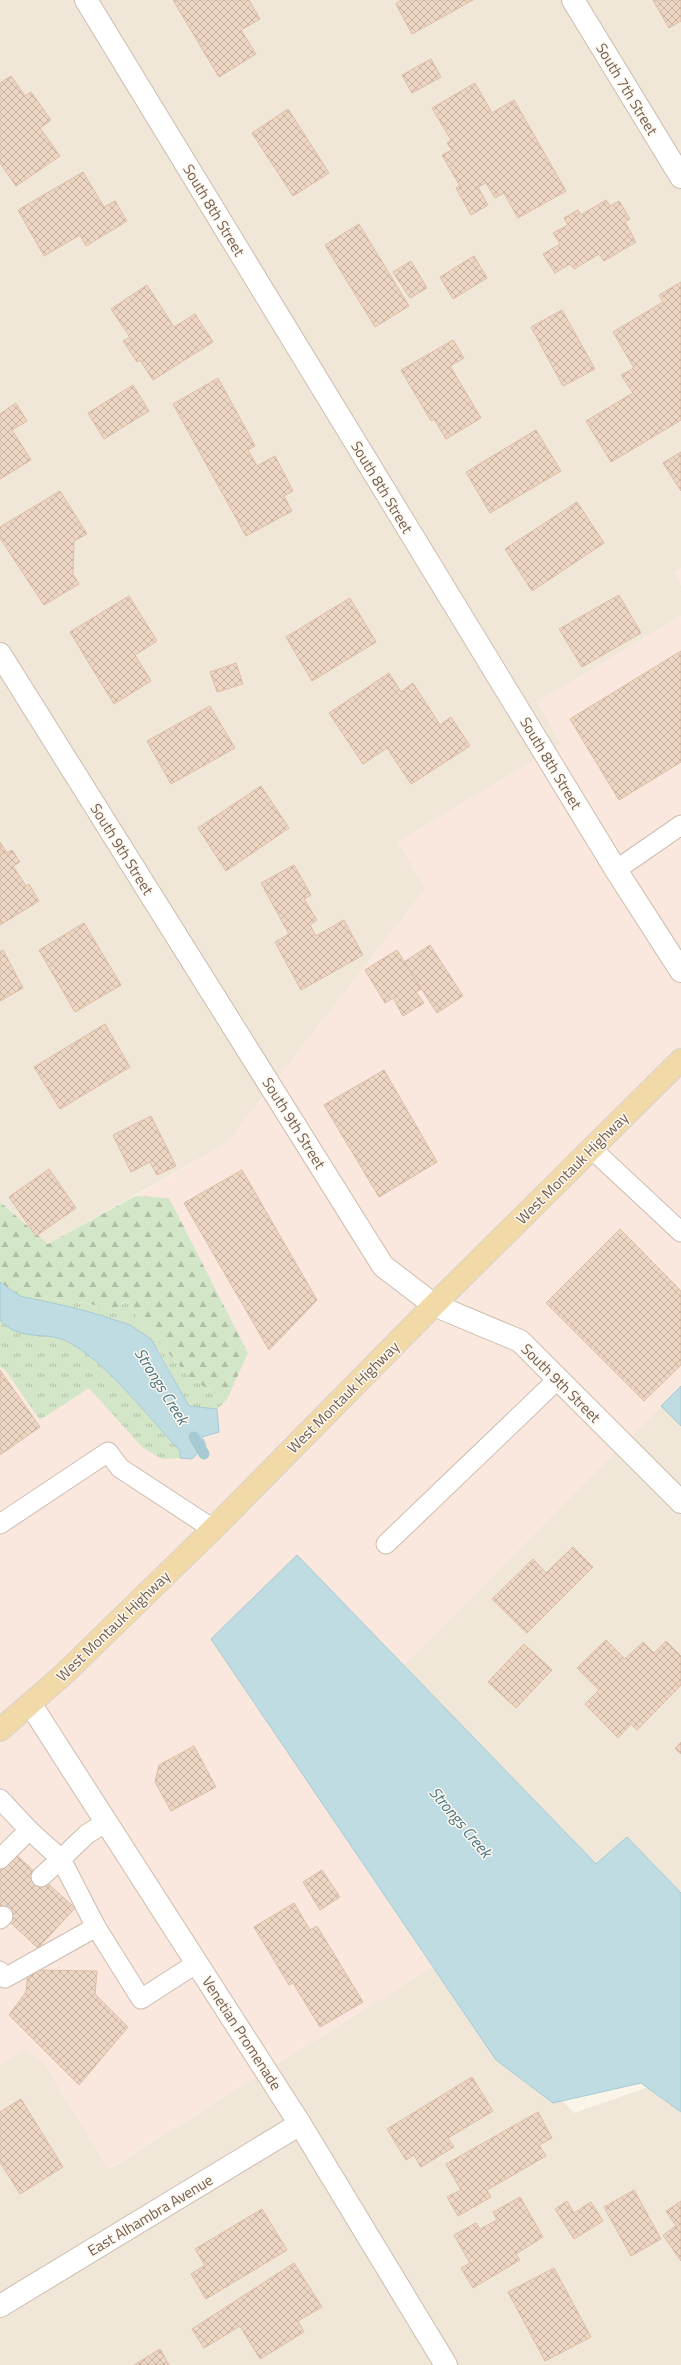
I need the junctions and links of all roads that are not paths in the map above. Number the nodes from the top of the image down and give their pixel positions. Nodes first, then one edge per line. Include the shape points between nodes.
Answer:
1 (86, 0) edge
2 (573, 0) edge
3 (681, 177) edge
4 (0, 654) edge
5 (681, 825) edge
6 (616, 870) junction
7 (681, 971) edge
8 (681, 1060) edge
9 (591, 1148) junction
10 (681, 1232) edge
11 (434, 1305) junction
12 (558, 1379) junction
13 (681, 1502) edge
14 (0, 1524) edge
15 (213, 1529) junction
16 (386, 1544) dead end
17 (31, 1705) junction
18 (0, 1730) edge
19 (0, 1799) edge
20 (107, 1822) junction
21 (29, 1830) junction
22 (0, 1859) edge
23 (62, 1860) junction
24 (41, 1877) dead end
25 (96, 1927) junction
26 (197, 1963) junction
27 (0, 1970) edge
28 (300, 2124) junction
29 (0, 2306) edge
30 (446, 2365) edge

1 - 6 street, South 8th Street
2 - 3 street, South 7th Street
4 - 11 street, South 9th Street via 383,1266
5 - 6 lane
6 - 7 street, South 8th Street
8 - 9 main road, West Montauk Highway
9 - 10 lane
9 - 11 main road, West Montauk Highway
11 - 12 street, South 9th Street via 520,1341
11 - 15 main road, West Montauk Highway
12 - 13 street, South 9th Street
12 - 16 lane
14 - 15 lane via 108,1452 120,1468
15 - 17 main road, West Montauk Highway
17 - 18 main road, West Montauk Highway
17 - 20 street, Venetian Promenade
19 - 21 lane
20 - 23 lane via 87,1834
20 - 26 street, Venetian Promenade
21 - 22 lane
21 - 23 lane
23 - 24 lane
23 - 25 lane
25 - 26 lane via 141,1999
25 - 27 lane via 5,1978
26 - 28 street, Venetian Promenade
28 - 29 street, East Alhambra Avenue
28 - 30 street, Venetian Promenade

